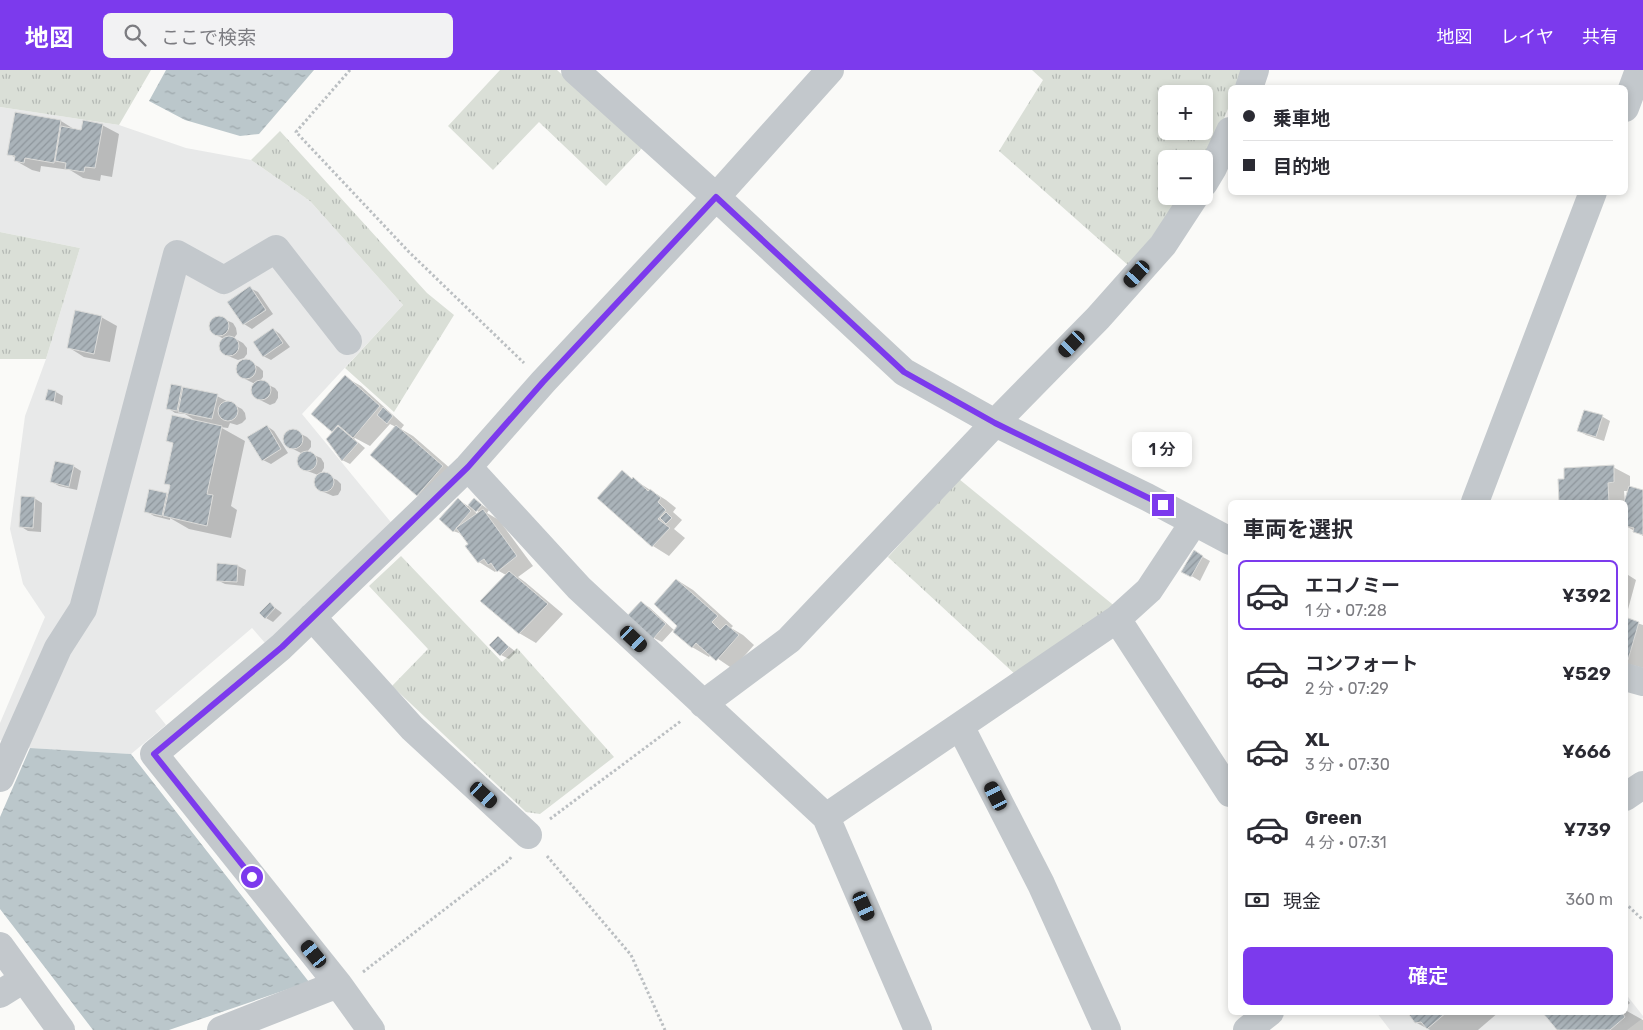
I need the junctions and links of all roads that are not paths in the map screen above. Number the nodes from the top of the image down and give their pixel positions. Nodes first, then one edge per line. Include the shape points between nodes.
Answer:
1 (576, 70) edge
2 (830, 70) edge
3 (1256, 70) edge
4 (1639, 70) edge
5 (1250, 85) edge
6 (1632, 104) edge
7 (1228, 136) edge
8 (1213, 170) edge
9 (1592, 195) edge
10 (716, 197) junction
11 (1189, 205) edge
12 (348, 341) dead end
13 (995, 423) junction
14 (468, 467) junction
15 (1476, 500) edge
16 (1194, 522) junction
17 (1228, 540) edge
18 (312, 617) junction
19 (1117, 619) junction
20 (703, 704) junction
21 (960, 726) junction
22 (0, 778) edge
23 (1643, 784) edge
24 (1228, 790) edge
25 (1628, 795) edge
26 (826, 817) junction
27 (528, 835) road end
28 (0, 946) edge
29 (24, 979) junction
30 (338, 984) junction
31 (0, 994) edge
32 (1266, 1015) edge
33 (61, 1030) edge
34 (221, 1030) edge
35 (371, 1030) edge
36 (918, 1030) edge
37 (1107, 1030) edge
38 (1247, 1030) edge

1 - 10 street
2 - 10 street
3 - 5 street
4 - 6 street
7 - 8 street
9 - 15 street
10 - 13 street via 904,372
10 - 14 street
11 - 13 street via 1163,245 1098,318
12 - 22 street via 276,249 224,280 177,254 83,609 58,648
13 - 16 street
13 - 20 street via 789,640
14 - 18 street
14 - 20 street via 579,588
16 - 17 street
16 - 19 street via 1150,590
18 - 27 street via 412,728
18 - 30 street via 282,647 154,754
19 - 21 street
19 - 24 street
20 - 26 street
21 - 26 street
21 - 37 street via 1041,884
23 - 25 street
26 - 36 street
28 - 29 street
29 - 31 street
29 - 33 street
30 - 34 street
30 - 35 street
32 - 38 street

